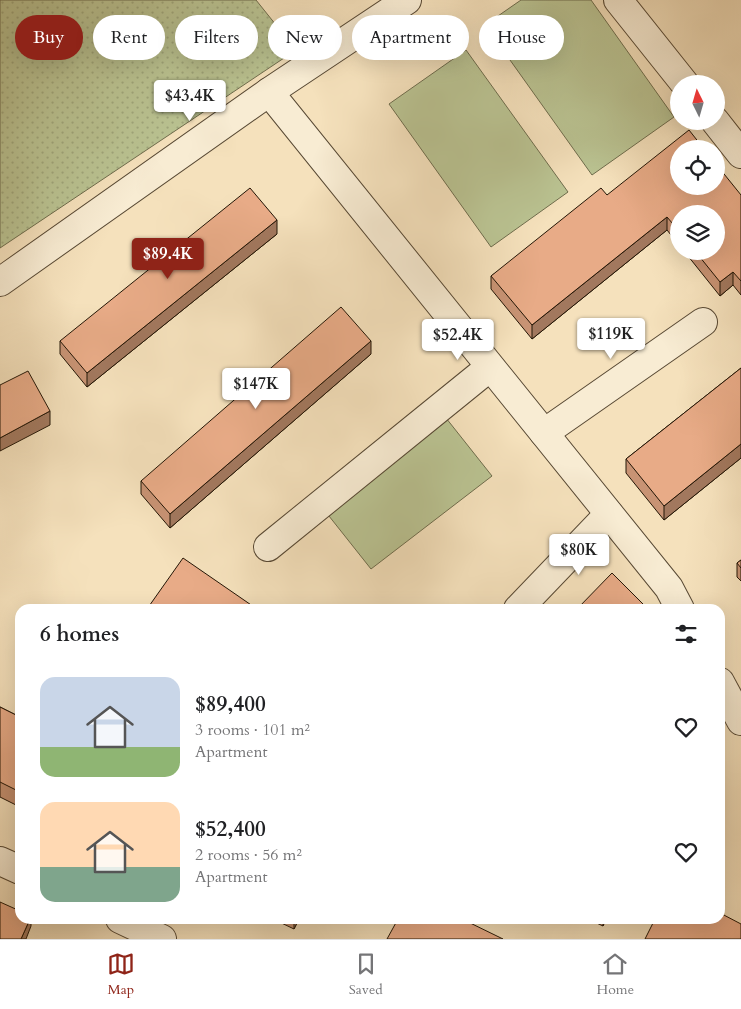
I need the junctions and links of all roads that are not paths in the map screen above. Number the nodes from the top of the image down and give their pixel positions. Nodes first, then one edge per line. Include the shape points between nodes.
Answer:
1 (407, 0) edge
2 (618, 0) edge
3 (678, 75) edge
4 (269, 92) junction
5 (722, 130) edge
6 (741, 154) edge
7 (0, 282) edge
8 (702, 322) dead end
9 (490, 367) junction
10 (544, 433) junction
11 (609, 514) junction
12 (268, 547) dead end
13 (523, 604) edge
14 (677, 604) edge
15 (725, 691) edge
16 (741, 721) edge
17 (0, 861) edge
18 (15, 868) edge
19 (130, 924) edge
20 (162, 939) edge

1 - 4 street
2 - 3 street
4 - 7 street
4 - 9 street
5 - 6 street
8 - 10 street
9 - 10 street
9 - 12 street
10 - 11 street
11 - 13 street
11 - 14 street
15 - 16 street
17 - 18 street
19 - 20 street

